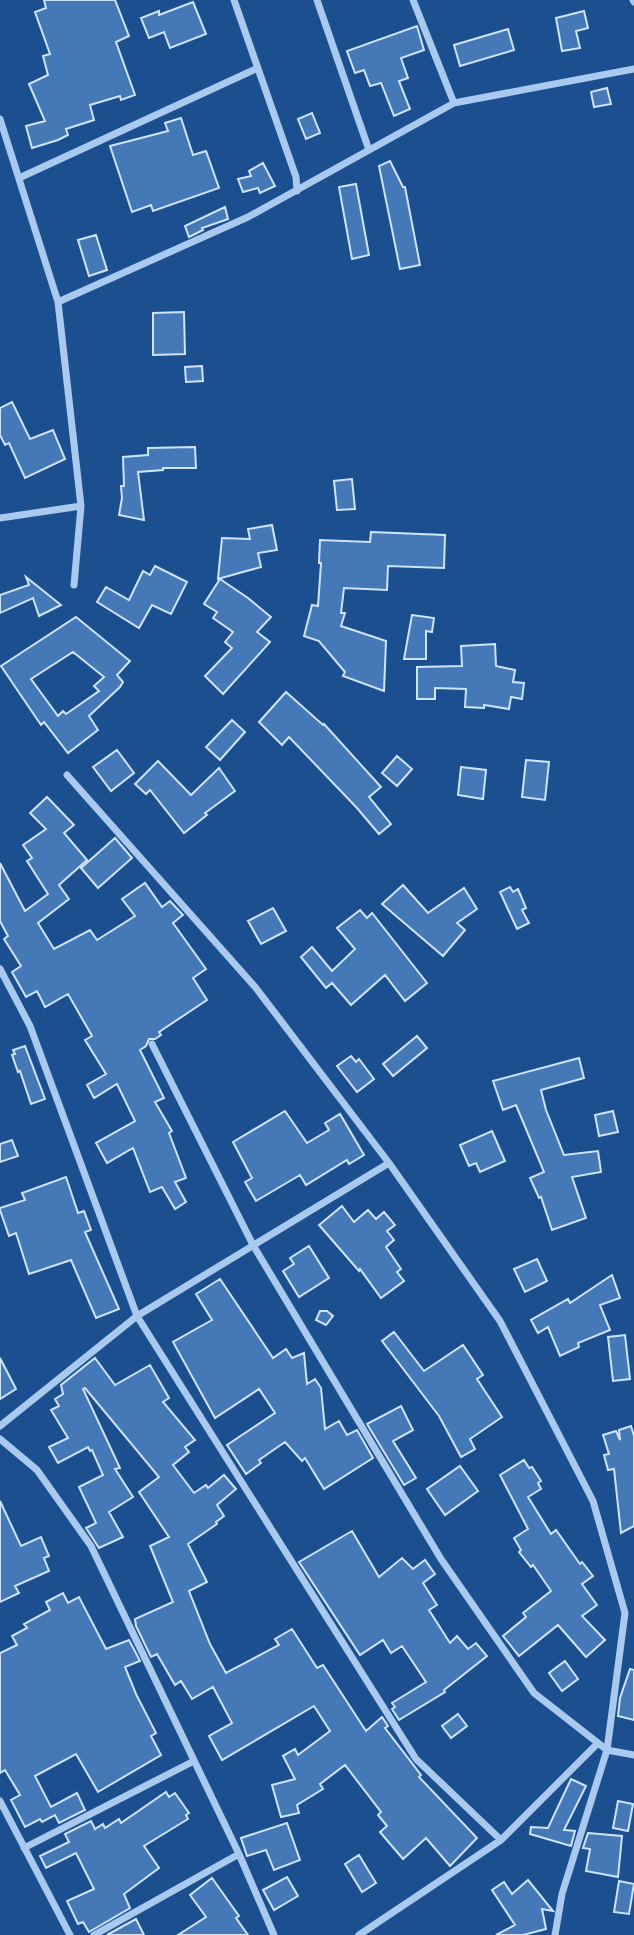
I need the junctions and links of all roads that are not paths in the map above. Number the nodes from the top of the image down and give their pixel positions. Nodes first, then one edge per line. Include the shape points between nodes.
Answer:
1 (234, 0) edge
2 (317, 0) edge
3 (413, 0) edge
4 (258, 68) junction
5 (634, 69) edge
6 (454, 103) junction
7 (0, 119) edge
8 (369, 150) junction
9 (19, 177) junction
10 (297, 191) junction
11 (58, 302) junction
12 (81, 506) junction
13 (0, 518) edge
14 (74, 585) dead end
15 (66, 775) dead end
16 (0, 969) edge
17 (152, 1044) dead end
18 (389, 1163) junction
19 (253, 1245) junction
20 (137, 1316) junction
21 (0, 1426) edge
22 (0, 1439) edge
23 (598, 1743) junction
24 (607, 1750) junction
25 (634, 1755) edge
26 (194, 1761) junction
27 (0, 1801) edge
28 (501, 1840) junction
29 (24, 1848) junction
30 (239, 1854) junction
31 (70, 1935) edge
32 (94, 1935) edge
33 (274, 1935) edge
34 (359, 1935) edge
35 (555, 1935) edge

1 - 4 street
2 - 8 street
3 - 6 street
4 - 9 street
4 - 10 street
5 - 6 street
6 - 8 street
7 - 9 street
8 - 10 street
9 - 11 street
10 - 11 street via 248,218
11 - 12 street
12 - 13 street
12 - 14 street
15 - 18 street via 256,988
16 - 20 street via 30,1026
17 - 19 street
18 - 19 street
18 - 24 street via 500,1321 593,1502 625,1613
19 - 20 street
19 - 23 street via 448,1570 534,1693
20 - 21 street
20 - 28 street via 416,1759
22 - 26 street via 37,1470 90,1546
23 - 24 street
23 - 28 street
24 - 25 street
24 - 35 street via 562,1894
26 - 29 street
26 - 30 street
27 - 29 street
28 - 34 street
29 - 31 street
30 - 32 street
30 - 33 street

